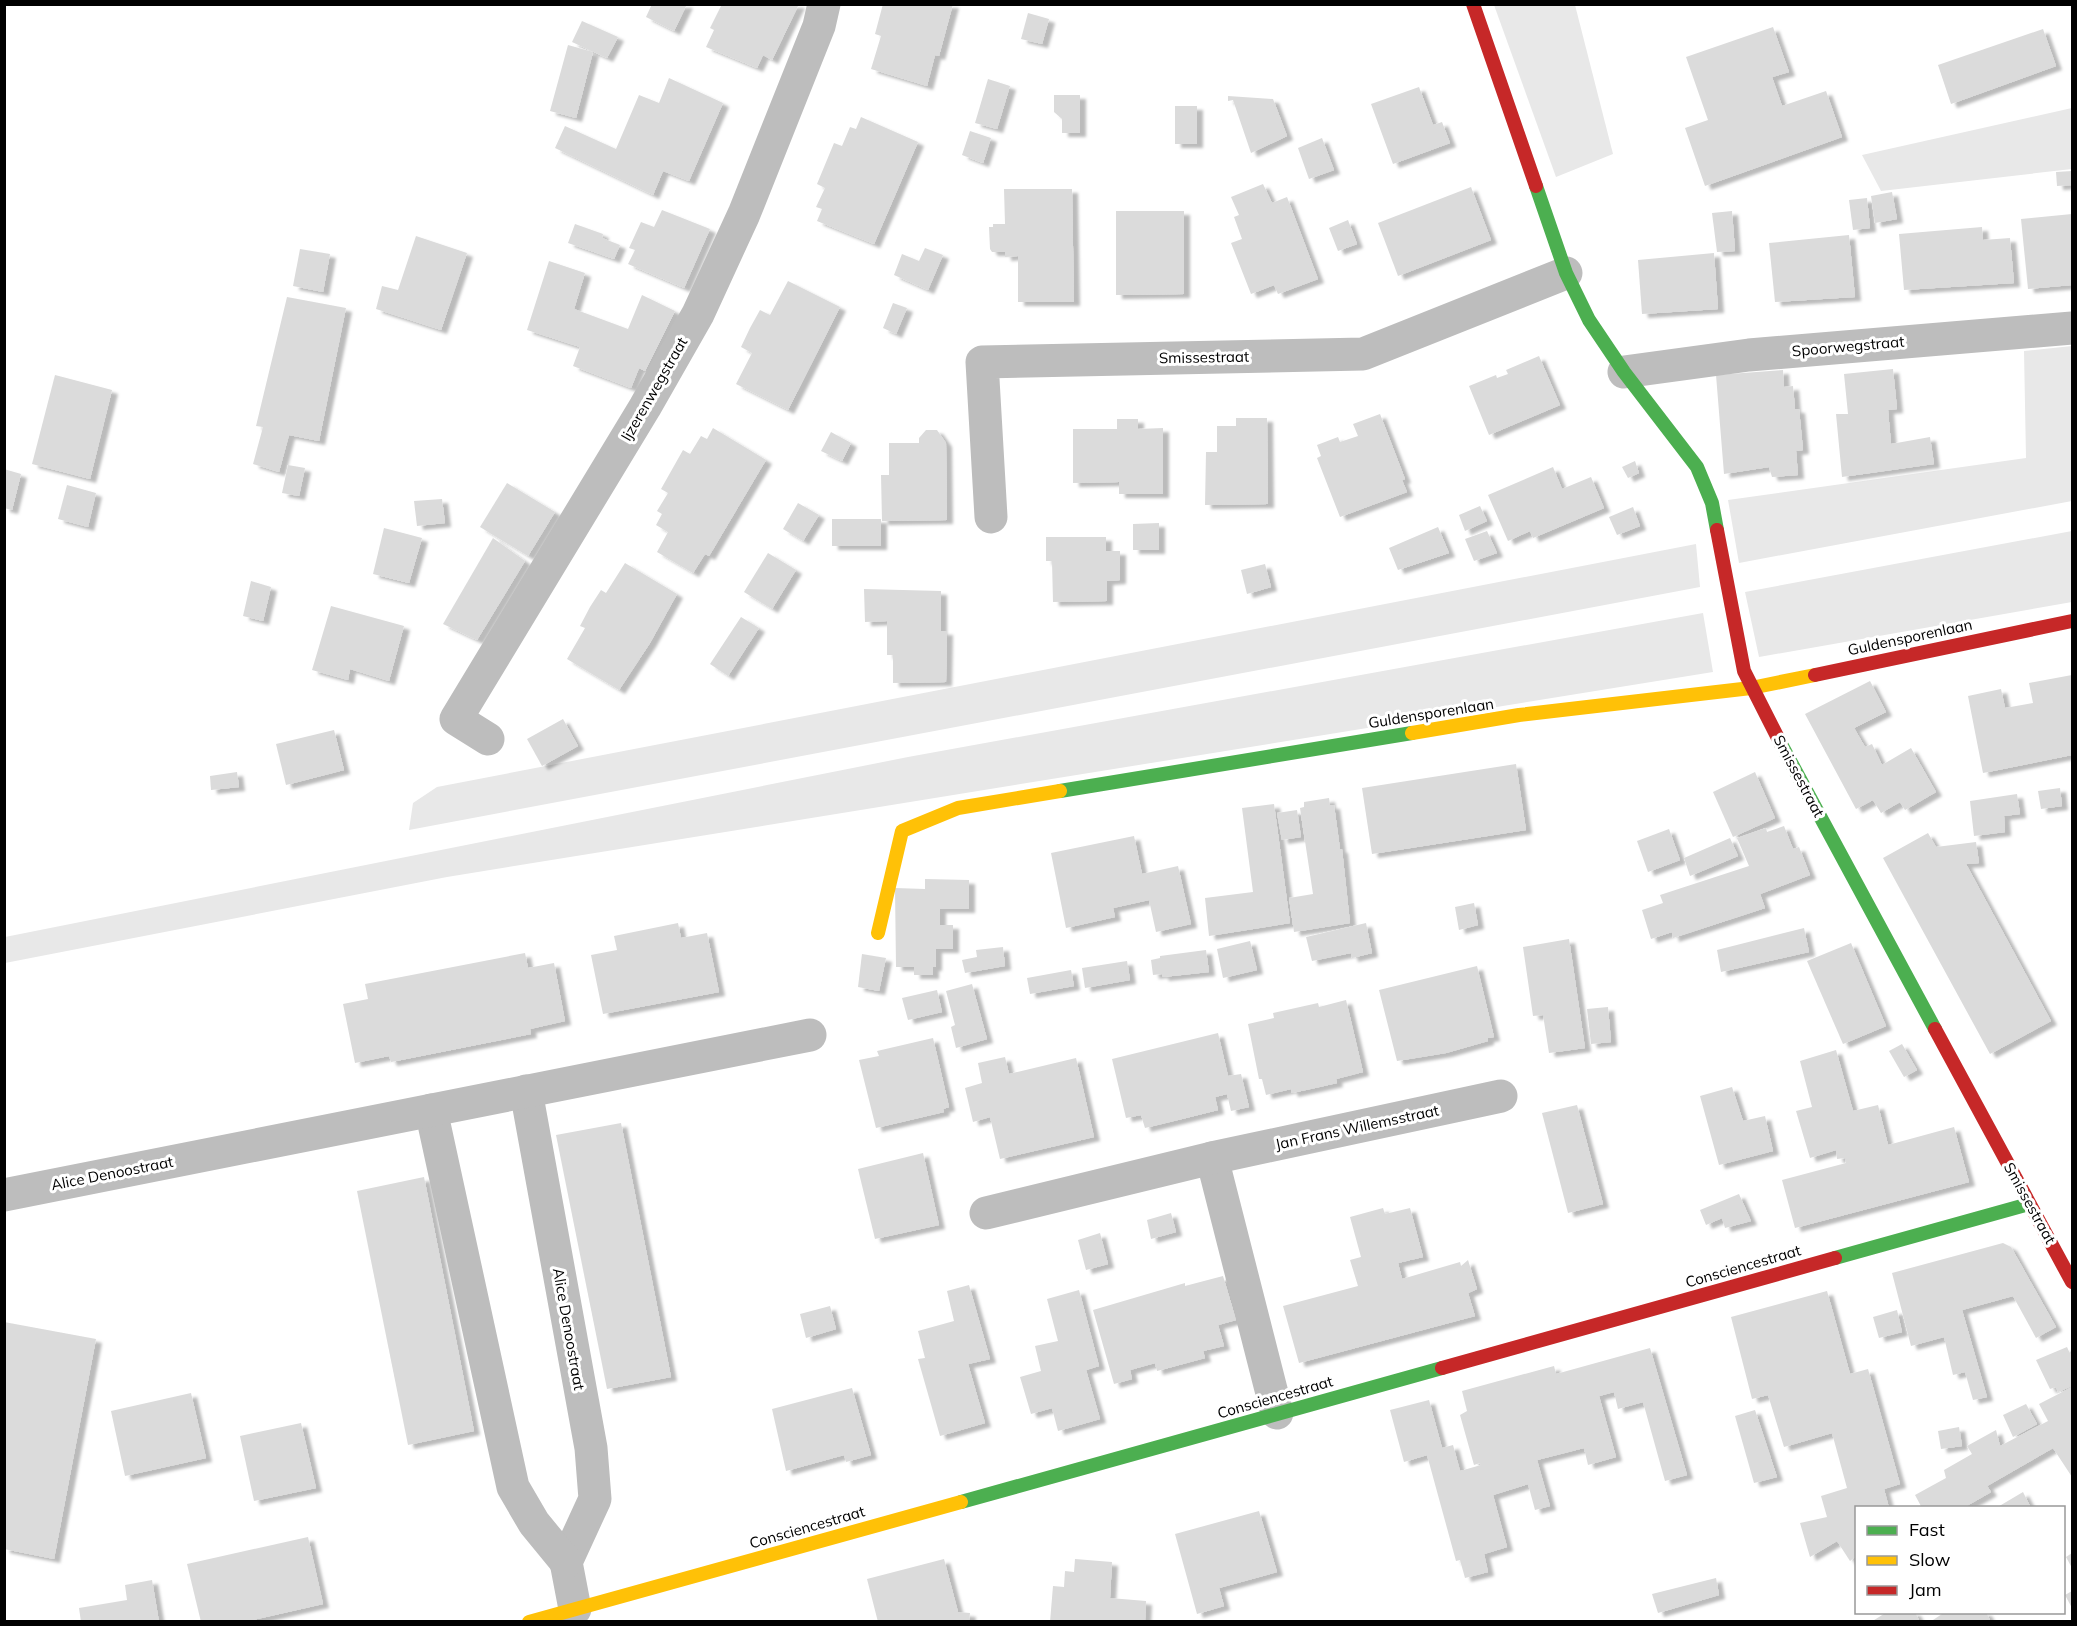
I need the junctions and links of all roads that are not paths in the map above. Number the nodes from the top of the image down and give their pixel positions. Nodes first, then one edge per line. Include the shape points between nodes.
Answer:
1 (824, 4) edge
2 (1473, 4) edge
3 (1566, 273) junction
4 (2073, 328) edge
5 (1624, 372) junction
6 (991, 517) dead end
7 (2073, 621) edge
8 (1751, 688) junction
9 (488, 739) dead end
10 (878, 933) dead end
11 (810, 1035) dead end
12 (526, 1091) junction
13 (1501, 1096) dead end
14 (431, 1110) junction
15 (1212, 1158) junction
16 (4, 1195) edge
17 (2030, 1204) junction
18 (986, 1213) dead end
19 (2071, 1275) edge
20 (1277, 1413) junction
21 (566, 1562) junction
22 (575, 1609) junction
23 (529, 1622) edge

1 - 9 street, Ijzerenwegstraat via 819,26 744,214 698,314 456,719
2 - 3 street, Smissestraat
3 - 5 street, Smissestraat via 1589,320
3 - 6 street, Smissestraat via 1363,354 982,362
4 - 5 street, Spoorwegstraat via 1749,355
5 - 8 street, Smissestraat via 1697,467 1712,503 1744,671
7 - 8 street, Guldensporenlaan
8 - 10 street, Guldensporenlaan via 1520,716 958,808 902,831
8 - 17 street, Smissestraat
11 - 12 street, Alice Denoostraat
12 - 14 street, Alice Denoostraat
12 - 21 street, Alice Denoostraat via 592,1459 595,1500
13 - 15 street, Jan Frans Willemsstraat
14 - 16 street, Alice Denoostraat
14 - 21 street via 513,1487 534,1524
15 - 18 street, Jan Frans Willemsstraat
15 - 20 street
17 - 19 street, Smissestraat
17 - 20 street, Consciencestraat
20 - 22 street, Consciencestraat
21 - 22 street
22 - 23 street, Consciencestraat

